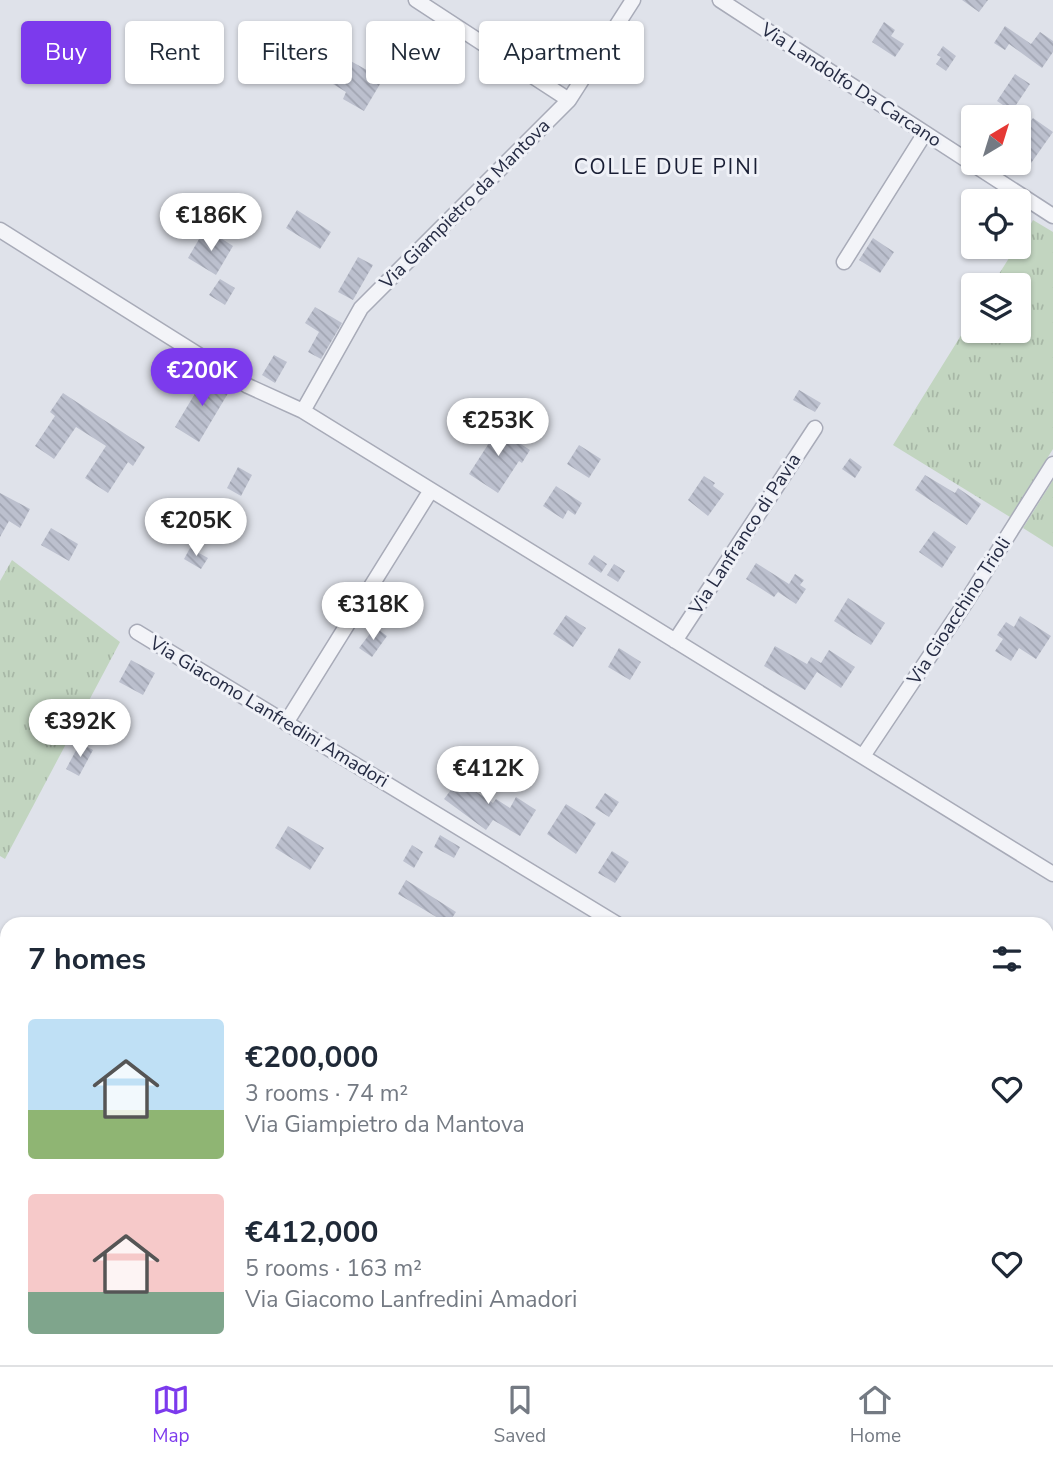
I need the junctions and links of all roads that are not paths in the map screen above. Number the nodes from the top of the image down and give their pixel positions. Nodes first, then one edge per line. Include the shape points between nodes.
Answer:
1 (416, 0) edge
2 (633, 0) edge
3 (720, 0) edge
4 (569, 100) junction
5 (925, 133) junction
6 (1053, 216) edge
7 (0, 230) edge
8 (844, 261) dead end
9 (303, 411) junction
10 (815, 428) dead end
11 (1053, 464) edge
12 (431, 490) junction
13 (137, 632) dead end
14 (675, 641) junction
15 (286, 723) junction
16 (863, 756) junction
17 (1053, 874) edge
18 (605, 917) edge

1 - 4 street
2 - 4 street, Via Giampietro da Mantova
3 - 5 street, Via Landolfo Da Carcano
4 - 9 street, Via Giampietro da Mantova via 368,300
5 - 6 street, Via Landolfo Da Carcano
5 - 8 street
7 - 9 street via 248,386
9 - 12 street
10 - 14 street, Via Lanfranco di Pavia
11 - 16 street, Via Gioacchino Trioli
12 - 14 street
12 - 15 street
13 - 15 street, Via Giacomo Lanfredini Amadori
14 - 16 street
15 - 18 street, Via Giacomo Lanfredini Amadori
16 - 17 street

